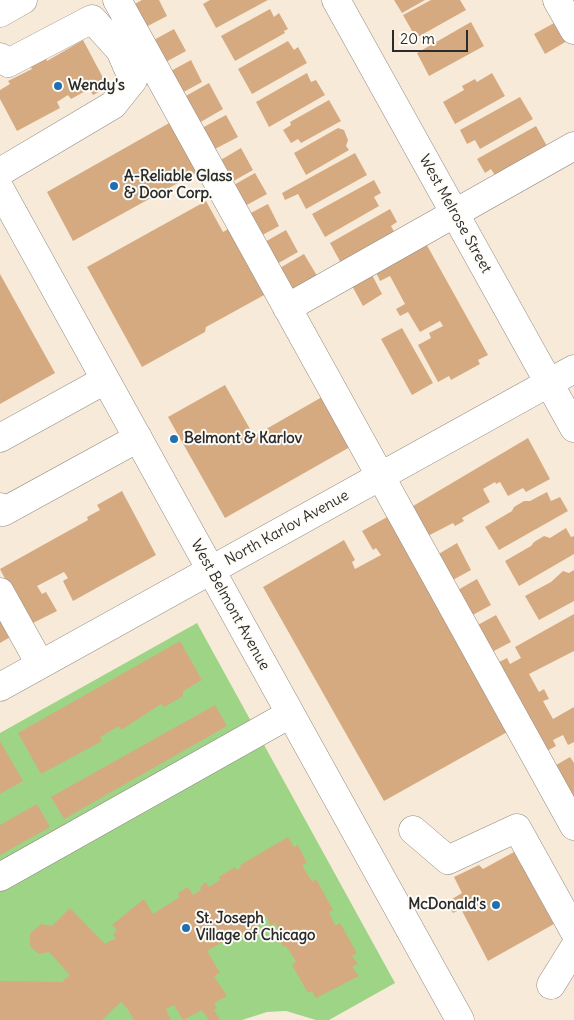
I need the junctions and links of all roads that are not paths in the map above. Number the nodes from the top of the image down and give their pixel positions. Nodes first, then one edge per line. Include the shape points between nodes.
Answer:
1 (23, 0) edge
2 (117, 0) edge
3 (336, 0) edge
4 (557, 0) edge
5 (92, 9) edge
6 (0, 13) edge
7 (574, 30) edge
8 (0, 57) edge
9 (574, 146) edge
10 (0, 172) edge
11 (0, 189) edge
12 (454, 213) junction
13 (287, 308) junction
14 (574, 369) edge
15 (105, 380) junction
16 (549, 383) junction
17 (574, 428) edge
18 (0, 438) edge
19 (138, 438) junction
20 (379, 477) junction
21 (0, 507) edge
22 (211, 570) junction
23 (0, 592) edge
24 (40, 664) junction
25 (0, 687) edge
26 (290, 714) junction
27 (574, 826) edge
28 (413, 830) dead end
29 (0, 877) edge
30 (574, 930) edge
31 (574, 948) edge
32 (551, 985) dead end
33 (460, 1020) edge

1 - 6 street
2 - 13 street
3 - 12 street, West Melrose Street
4 - 7 street
5 - 8 street via 8,63
5 - 10 street via 120,50 133,80 113,105
9 - 12 street
11 - 15 street, West Belmont Avenue
12 - 13 street
12 - 16 street, West Melrose Street
13 - 20 street
14 - 16 street, North Karlov Avenue
15 - 18 street
15 - 19 street, West Belmont Avenue
16 - 17 street, West Melrose Street
16 - 20 street, North Karlov Avenue
19 - 21 street via 3,512
19 - 22 street, West Belmont Avenue
20 - 22 street, North Karlov Avenue
20 - 27 street
22 - 24 street, North Karlov Avenue
22 - 26 street, West Belmont Avenue
23 - 24 street
24 - 25 street, North Karlov Avenue
26 - 29 street
26 - 33 street, West Belmont Avenue
28 - 30 street via 448,860 517,828
31 - 32 street

